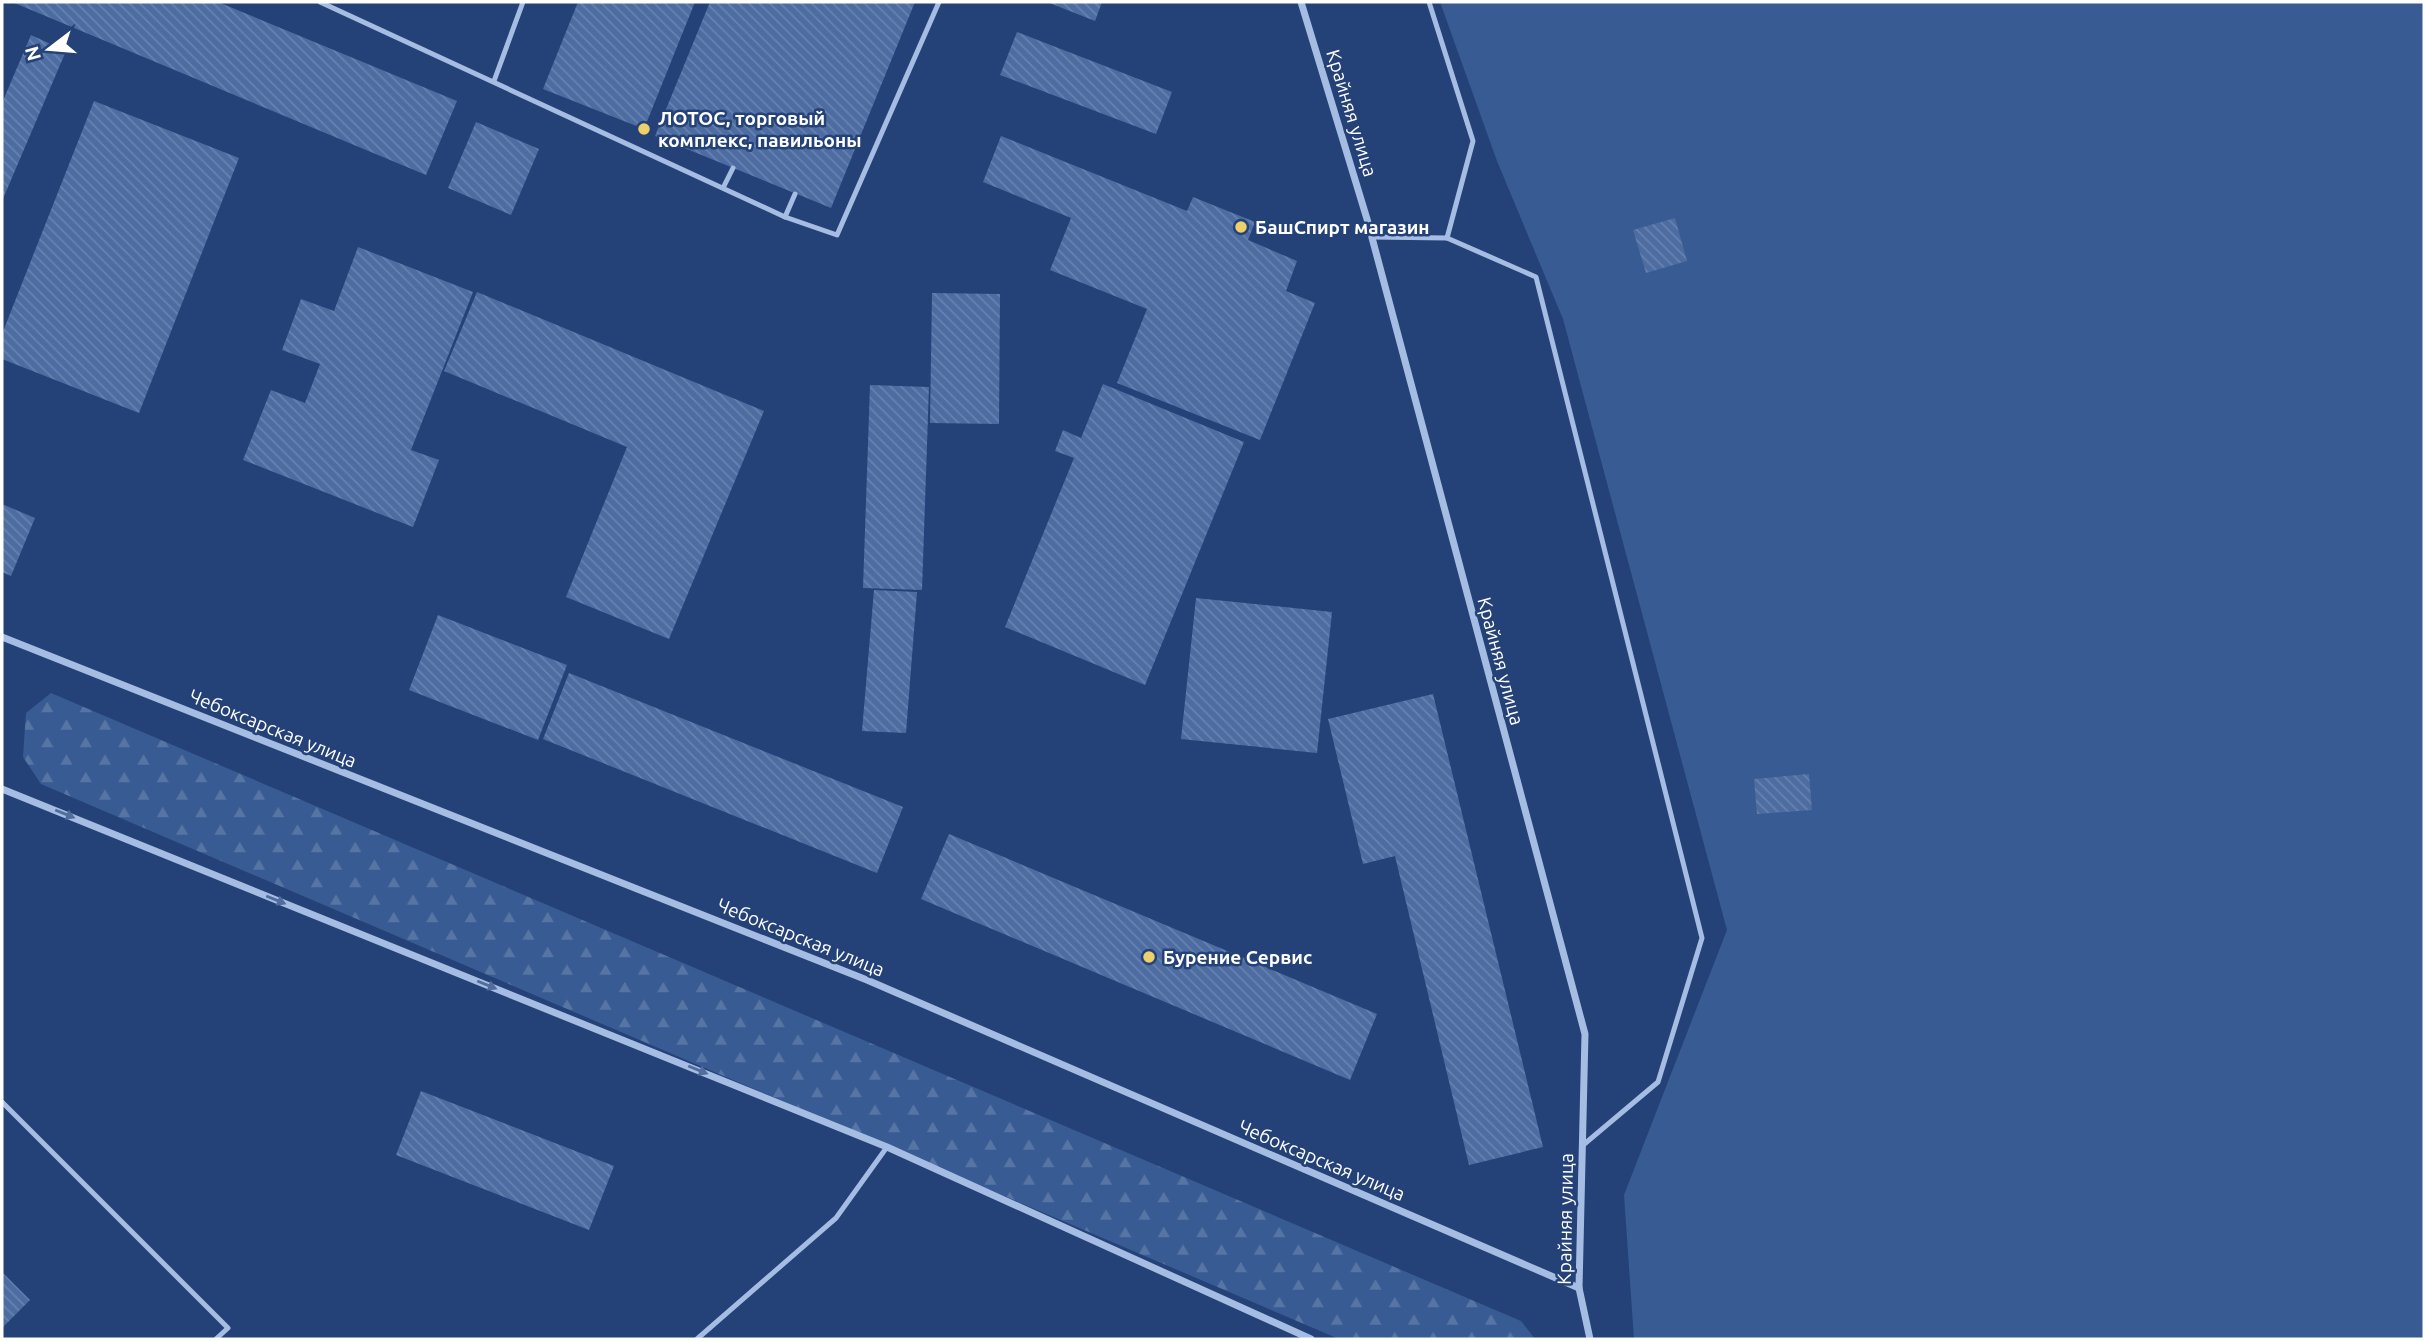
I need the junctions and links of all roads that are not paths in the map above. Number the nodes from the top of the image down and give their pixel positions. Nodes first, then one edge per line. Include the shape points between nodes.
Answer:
1 (320, 2) edge
2 (523, 2) edge
3 (939, 2) edge
4 (1301, 2) edge
5 (1429, 2) edge
6 (494, 81) junction
7 (733, 168) dead end
8 (724, 187) junction
9 (795, 194) dead end
10 (785, 217) junction
11 (1372, 237) junction
12 (1447, 238) junction
13 (2, 637) edge
14 (2, 789) edge
15 (2, 1102) edge
16 (1582, 1146) junction
17 (887, 1147) junction
18 (1579, 1288) junction
19 (216, 1339) edge
20 (697, 1339) edge
21 (1311, 1339) edge
22 (1590, 1339) edge

1 - 6 lane
2 - 6 lane
3 - 10 lane via 836,235
4 - 11 street, Крайняя улица
5 - 12 lane via 1473,141
6 - 8 lane
7 - 8 lane
8 - 10 lane
9 - 10 lane
11 - 12 lane
11 - 16 street, Крайняя улица via 1585,1034
12 - 16 lane via 1536,277 1702,938 1658,1082
13 - 18 street, Чебоксарская улица via 867,980
14 -> 17 street
15 - 19 lane via 228,1328
16 - 18 street, Крайняя улица
17 - 20 lane via 836,1217
17 - 21 street
18 - 22 street, Крайняя улица

